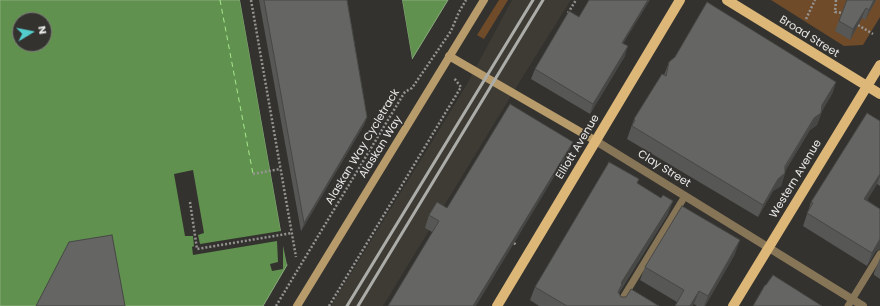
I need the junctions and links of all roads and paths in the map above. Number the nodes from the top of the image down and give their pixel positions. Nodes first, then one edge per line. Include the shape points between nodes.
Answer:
1 (251, 0) edge
2 (466, 0) edge
3 (484, 0) edge
4 (576, 0) edge
5 (680, 0) edge
6 (727, 0) edge
7 (815, 0) edge
8 (836, 0) edge
9 (842, 13) edge
10 (566, 17) edge
11 (806, 19) dead end
12 (858, 24) edge
13 (873, 34) dead end
14 (449, 56) junction
15 (880, 64) edge
16 (454, 78) dead end
17 (867, 86) junction
18 (880, 94) edge
19 (596, 141) junction
20 (280, 169) junction
21 (253, 174) dead end
22 (685, 196) junction
23 (190, 202) dead end
24 (292, 233) junction
25 (769, 247) junction
26 (880, 254) edge
27 (296, 257) dead end
28 (850, 302) edge
29 (498, 305) edge
30 (276, 306) edge
31 (297, 306) edge
32 (329, 306) edge
33 (618, 306) edge
34 (733, 306) edge
35 (863, 306) edge

1 - 20 path
2 - 30 path, Alaskan Way Cycletrack via 452,31 412,88 402,95
3 - 14 main road, Alaskan Way
4 - 10 path
5 - 19 main road, Elliott Avenue
6 - 17 main road, Broad Street
7 - 11 path
8 - 9 path via 835,12
12 - 13 path
14 - 19 main road, Clay Street
14 - 31 main road, Alaskan Way
15 - 17 main road, Western Avenue
16 - 32 path via 461,87
17 - 18 main road, Broad Street
17 - 25 main road, Western Avenue
19 - 22 street, Clay Street
19 - 29 main road, Elliott Avenue
20 - 21 path
20 - 24 path
22 - 25 street, Clay Street
22 - 33 lane
23 - 24 path via 197,249
24 - 27 path
25 - 28 street, Clay Street
25 - 34 main road, Western Avenue
26 - 28 lane
28 - 35 street, Clay Street

